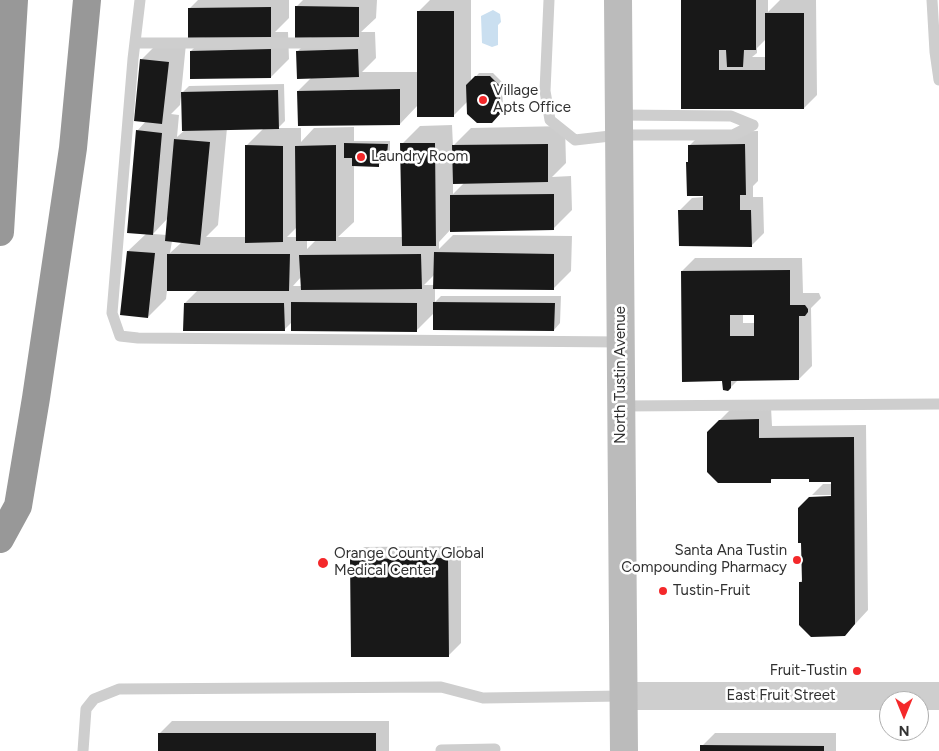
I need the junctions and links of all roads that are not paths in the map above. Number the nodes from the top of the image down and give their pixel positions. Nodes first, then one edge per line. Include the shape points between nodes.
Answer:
1 (14, 0) edge
2 (87, 0) edge
3 (140, 0) edge
4 (549, 0) edge
5 (618, 0) edge
6 (932, 0) edge
7 (135, 43) junction
8 (354, 43) dead end
9 (939, 80) edge
10 (619, 125) junction
11 (0, 232) edge
12 (621, 342) junction
13 (939, 404) edge
14 (621, 406) junction
15 (0, 539) edge
16 (624, 696) junction
17 (939, 696) edge
18 (495, 749) dead end
19 (441, 750) edge
20 (83, 751) edge
21 (624, 751) edge

1 - 11 highway
2 - 15 highway via 73,148 36,398 18,506
3 - 7 lane
4 - 10 lane via 545,91 550,120 575,140
5 - 10 main road, North Tustin Avenue
6 - 9 lane
7 - 8 lane
7 - 12 lane via 112,313 120,336
10 - 10 lane via 732,135 753,125 731,116
10 - 12 main road, North Tustin Avenue
12 - 14 main road, North Tustin Avenue
13 - 14 lane
14 - 16 main road, North Tustin Avenue
16 - 17 street, East Fruit Street
16 - 20 lane via 483,698 441,687 119,689 94,699 86,709
16 - 21 main road, North Tustin Avenue
18 - 19 lane

